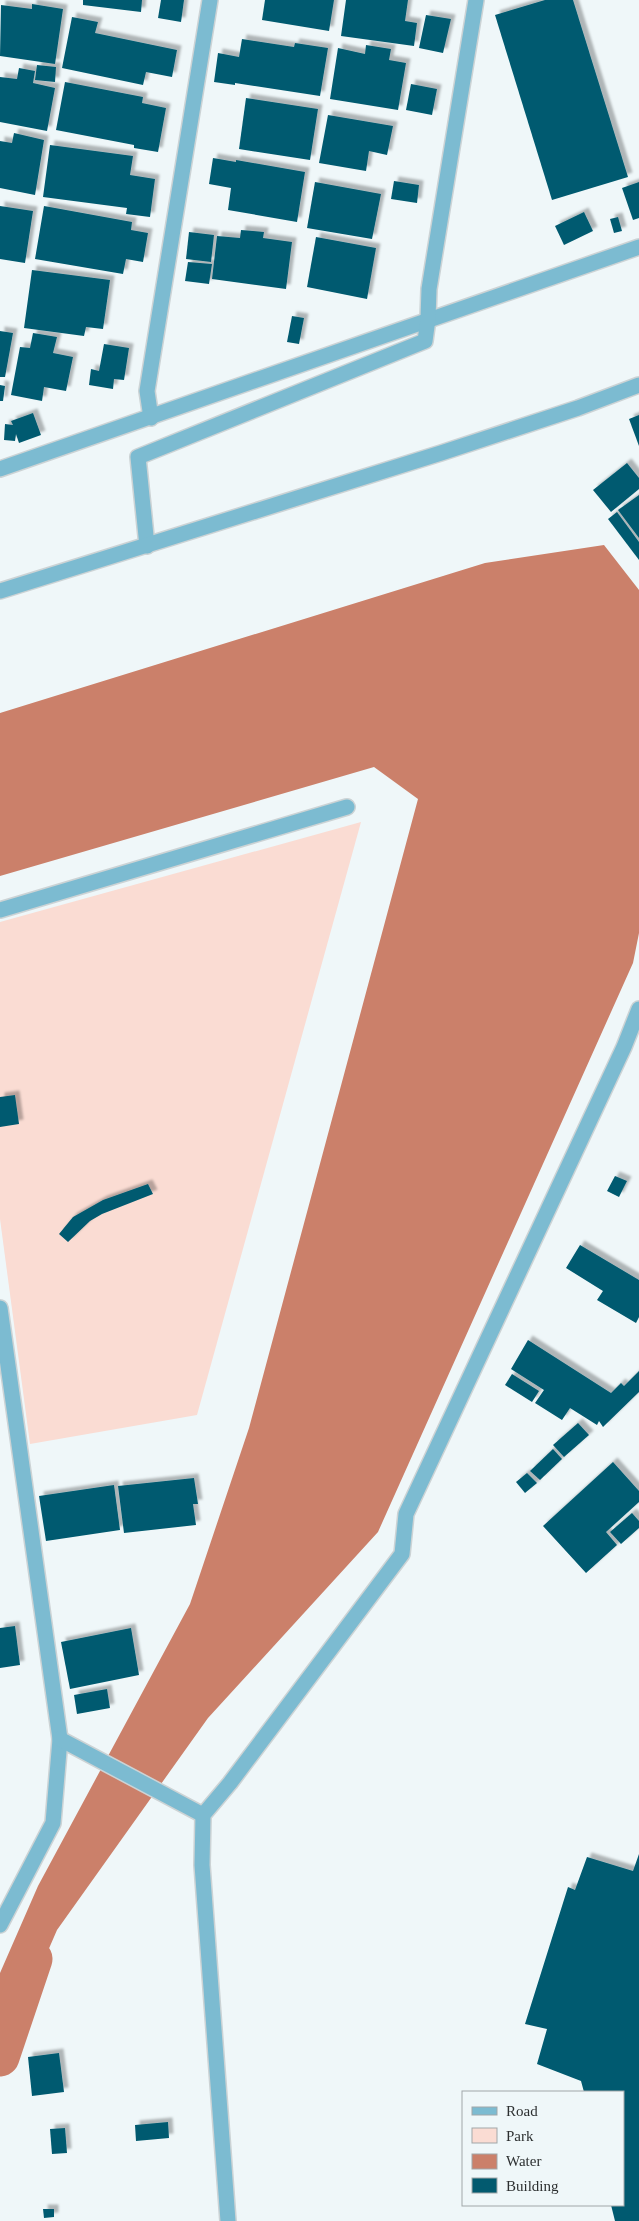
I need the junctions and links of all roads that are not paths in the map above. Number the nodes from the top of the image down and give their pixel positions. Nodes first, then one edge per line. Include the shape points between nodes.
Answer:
1 (210, 0) edge
2 (476, 0) edge
3 (639, 246) edge
4 (428, 319) junction
5 (639, 385) edge
6 (151, 418) junction
7 (0, 469) edge
8 (147, 546) junction
9 (0, 591) edge
10 (346, 807) dead end
11 (0, 910) edge
12 (639, 1008) edge
13 (0, 1308) edge
14 (60, 1739) junction
15 (203, 1815) junction
16 (0, 1925) edge
17 (228, 2221) edge

1 - 6 street via 147,391
2 - 4 street via 428,289
3 - 4 street
4 - 6 street
4 - 8 street via 425,341 138,457
5 - 8 street via 441,453
6 - 7 street
8 - 9 street
10 - 11 street
12 - 15 street via 624,1047 406,1514 402,1554 230,1784
13 - 14 street
14 - 15 street
14 - 16 street via 53,1823
15 - 17 street via 202,1865

